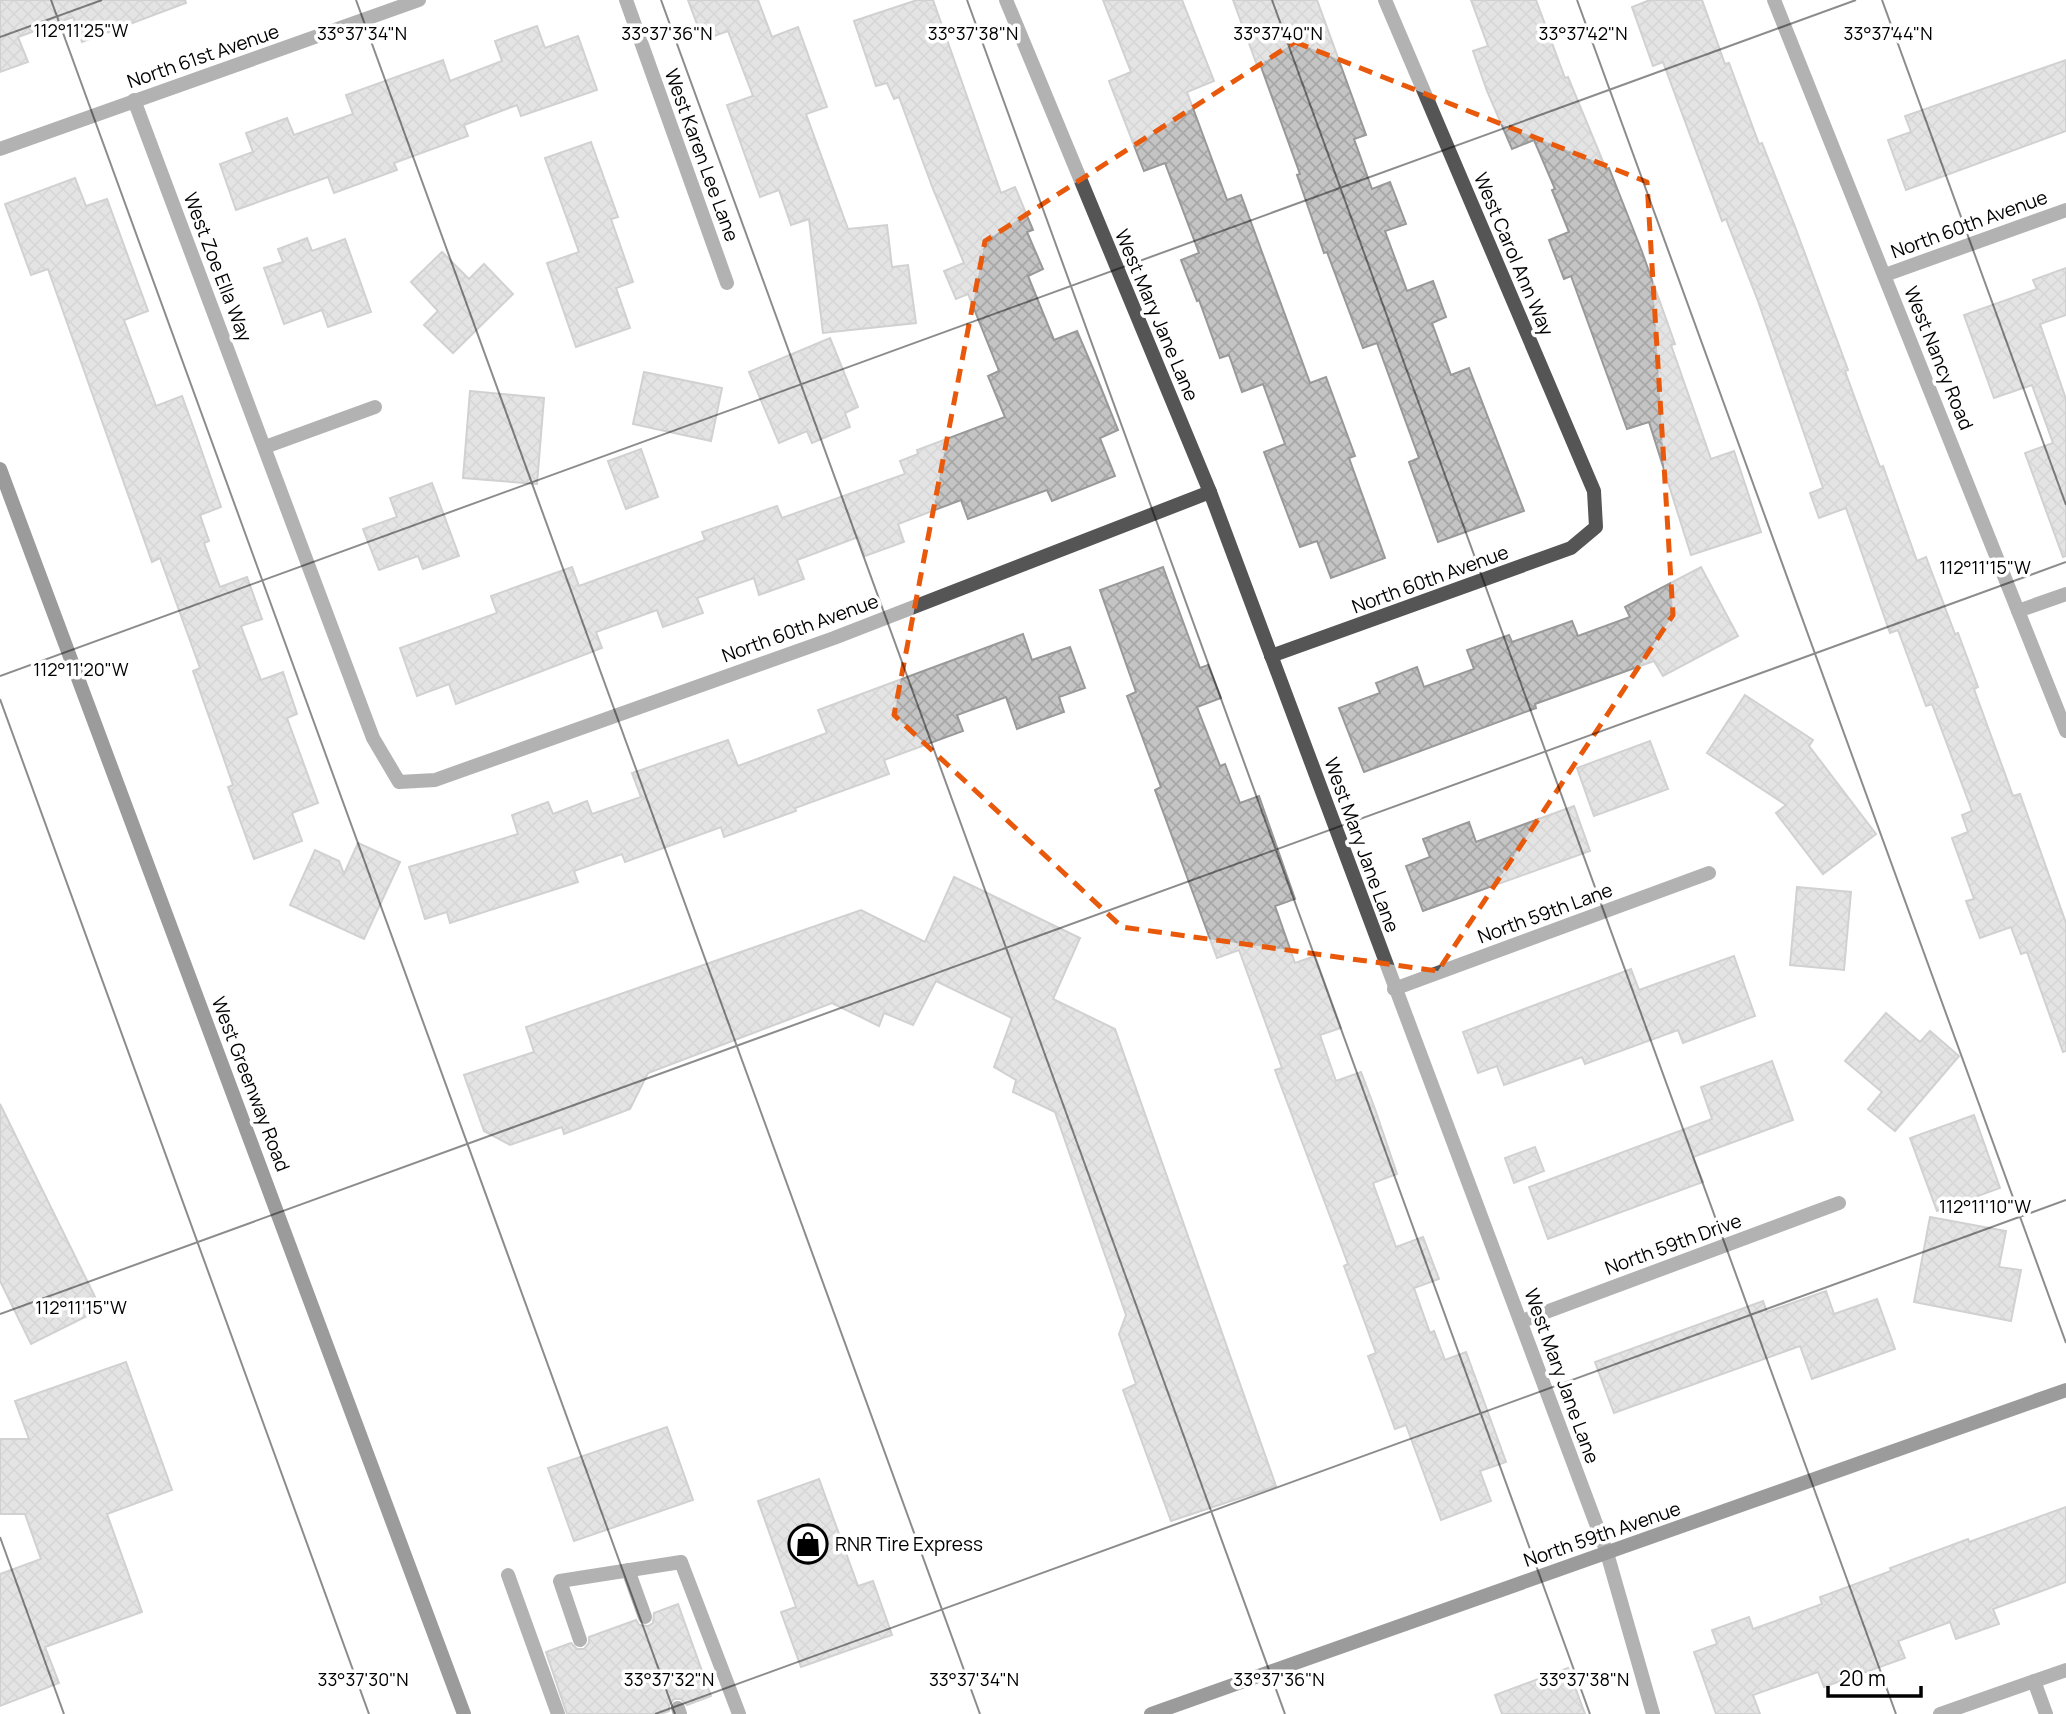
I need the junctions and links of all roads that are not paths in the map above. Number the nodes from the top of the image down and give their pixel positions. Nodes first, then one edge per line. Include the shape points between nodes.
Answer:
1 (419, 0) edge
2 (626, 0) edge
3 (1006, 0) edge
4 (1385, 0) edge
5 (1774, 0) edge
6 (134, 100) junction
7 (0, 149) edge
8 (2066, 210) edge
9 (1885, 275) junction
10 (727, 283) dead end
11 (375, 407) dead end
12 (265, 447) junction
13 (0, 469) edge
14 (1210, 492) junction
15 (1596, 527) joint
16 (2066, 594) edge
17 (2018, 611) junction
18 (1271, 656) junction
19 (2066, 731) edge
20 (399, 782) joint
21 (1709, 873) dead end
22 (1395, 989) junction
23 (1839, 1203) dead end
24 (1522, 1321) junction
25 (2066, 1390) edge
26 (1606, 1553) junction
27 (628, 1570) junction
28 (508, 1575) dead end
29 (645, 1616) dead end
30 (580, 1640) dead end
31 (2066, 1670) edge
32 (2034, 1681) junction
33 (464, 1714) edge
34 (558, 1714) edge
35 (739, 1714) edge
36 (1151, 1714) edge
37 (1653, 1714) edge
38 (1940, 1714) edge
39 (2046, 1714) edge

1 - 6 street, North 61st Avenue
2 - 10 street, West Karen Lee Lane
3 - 14 street, West Mary Jane Lane
4 - 15 street, West Carol Ann Way via 1594,491
5 - 9 street, West Nancy Road
6 - 7 street, North 61st Avenue
6 - 12 street, West Zoe Ella Way
8 - 9 street, North 60th Avenue
9 - 17 street, West Nancy Road
11 - 12 street
12 - 20 street, West Zoe Ella Way via 373,737
13 - 33 main road, West Greenway Road
14 - 18 street, West Mary Jane Lane
14 - 20 street, North 60th Avenue via 834,638 435,780
15 - 18 street, North 60th Avenue via 1571,548
16 - 17 street
17 - 19 street, West Nancy Road
18 - 22 street, West Mary Jane Lane
21 - 22 street, North 59th Lane
22 - 24 street, West Mary Jane Lane
23 - 24 street, North 59th Drive
24 - 26 street, West Mary Jane Lane
25 - 26 main road, North 59th Avenue
26 - 36 main road, North 59th Avenue
26 - 37 street, West Mary Jane Lane
27 - 29 street
27 - 30 street via 560,1581
27 - 35 street via 681,1562
28 - 34 street
31 - 32 street
32 - 38 street
32 - 39 street

